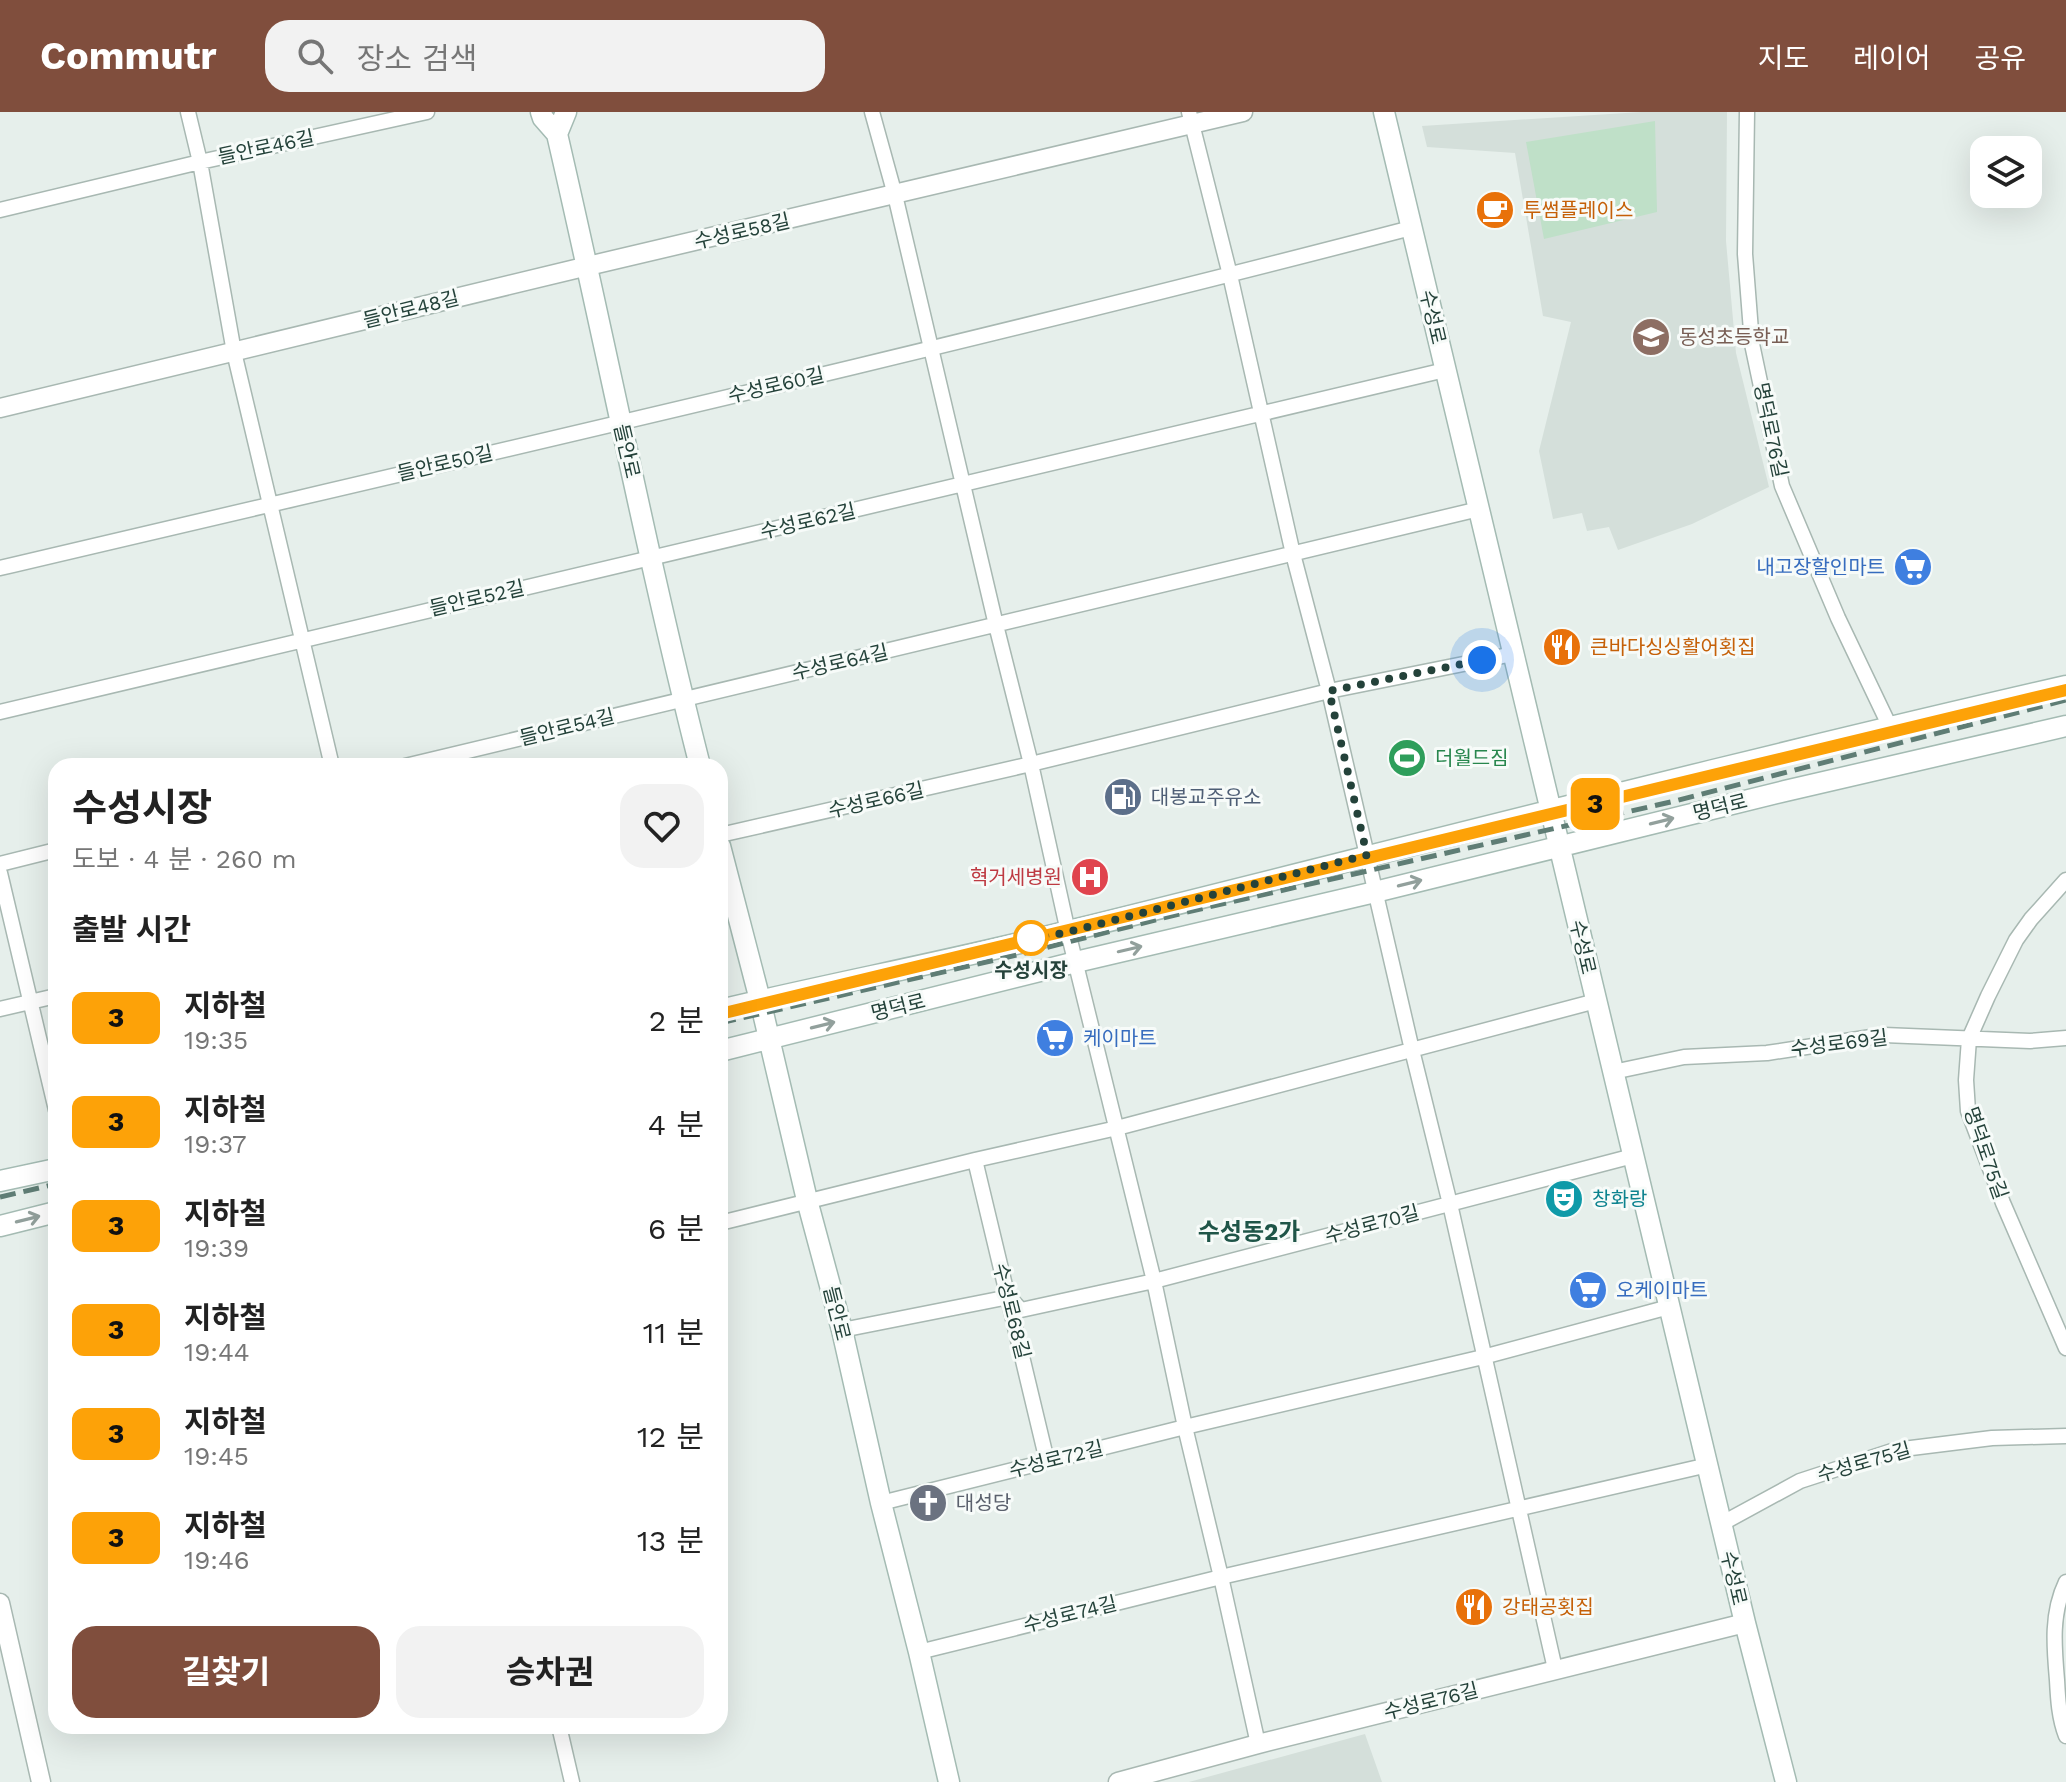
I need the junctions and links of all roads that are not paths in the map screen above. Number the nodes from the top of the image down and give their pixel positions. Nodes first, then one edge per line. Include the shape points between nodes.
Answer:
1 (188, 112) edge
2 (427, 112) edge
3 (541, 112) edge
4 (566, 112) edge
5 (872, 112) edge
6 (1243, 112) edge
7 (1384, 112) edge
8 (1747, 112) edge
9 (1190, 118) edge
10 (557, 134) junction
11 (200, 162) junction
12 (895, 195) junction
13 (0, 210) edge
14 (1411, 228) junction
15 (588, 266) junction
16 (1230, 275) junction
17 (931, 348) junction
18 (234, 352) junction
19 (1445, 370) junction
20 (0, 408) edge
21 (1262, 414) junction
22 (620, 422) junction
23 (964, 485) junction
24 (270, 504) junction
25 (1479, 509) junction
26 (1293, 554) junction
27 (651, 557) junction
28 (0, 568) edge
29 (996, 625) junction
30 (302, 640) junction
31 (1513, 654) junction
32 (2066, 686) edge
33 (1329, 691) junction
34 (683, 699) junction
35 (0, 712) edge
36 (2066, 726) edge
37 (1890, 727) junction
38 (330, 758) edge
39 (438, 758) edge
40 (698, 758) edge
41 (1031, 764) junction
42 (1551, 811) junction
43 (728, 833) edge
44 (1559, 846) junction
45 (48, 852) edge
46 (1367, 855) junction
47 (0, 864) edge
48 (0, 873) edge
49 (728, 877) edge
50 (2066, 880) edge
51 (1375, 892) junction
52 (1068, 932) junction
53 (1076, 962) junction
54 (48, 998) edge
55 (760, 1000) junction
56 (1596, 1001) junction
57 (31, 1002) junction
58 (728, 1008) edge
59 (0, 1009) edge
60 (2066, 1038) edge
61 (769, 1039) junction
62 (1969, 1039) junction
63 (728, 1049) edge
64 (1412, 1050) junction
65 (1613, 1072) junction
66 (48, 1075) edge
67 (1117, 1128) junction
68 (1633, 1156) junction
69 (975, 1160) junction
70 (48, 1171) edge
71 (0, 1181) edge
72 (807, 1200) junction
73 (1450, 1204) junction
74 (48, 1214) edge
75 (728, 1221) edge
76 (0, 1226) edge
77 (1154, 1281) junction
78 (1009, 1297) junction
79 (1669, 1307) junction
80 (842, 1330) junction
81 (2066, 1348) edge
82 (1483, 1357) junction
83 (1185, 1427) junction
84 (2066, 1436) edge
85 (1047, 1461) junction
86 (1708, 1465) junction
87 (881, 1503) junction
88 (1519, 1508) junction
89 (1721, 1524) junction
90 (1221, 1577) junction
91 (2066, 1582) edge
92 (0, 1603) edge
93 (1745, 1623) junction
94 (919, 1652) junction
95 (1555, 1669) junction
96 (2065, 1728) edge
97 (561, 1734) edge
98 (1258, 1744) junction
99 (41, 1782) edge
100 (572, 1782) edge
101 (949, 1782) edge
102 (1118, 1782) edge
103 (1786, 1782) edge

1 - 11 street, 들안로46길
2 - 11 street, 들안로46길
3 - 10 main road, 들안로
4 - 10 main road
5 - 12 street
6 - 9 street, 수성로58길
7 - 14 main road, 수성로
8 - 37 street, 명덕로76길 via 1745,254 1752,344 1782,486
9 - 12 street, 수성로58길
9 - 16 street
10 - 15 main road, 들안로
11 - 13 street, 들안로46길
11 - 18 street, 들안로46길
12 - 15 street, 수성로58길
12 - 17 street
14 - 16 street, 수성로60길
14 - 19 main road, 수성로
15 - 18 street, 들안로48길
15 - 22 main road, 들안로
16 - 17 street, 수성로60길
16 - 21 street
17 - 22 street, 수성로60길
17 - 23 street
18 - 20 street, 들안로48길
18 - 24 street
19 - 21 street, 수성로62길
19 - 25 main road, 수성로
21 - 23 street, 수성로62길
21 - 26 street
22 - 24 street, 들안로50길
22 - 27 main road, 들안로
23 - 27 street, 수성로62길
23 - 29 street
24 - 28 street, 들안로50길
24 - 30 street
25 - 26 street, 수성로64길
25 - 31 main road, 수성로
26 - 29 street, 수성로64길
26 - 33 street
27 - 30 street, 들안로52길
27 - 34 main road, 들안로
29 - 34 street, 수성로64길
29 - 41 street
30 - 35 street, 들안로52길
30 - 38 street
31 - 33 street, 수성로66길
31 - 42 main road, 수성로
32 - 37 main road, 명덕로
33 - 41 street, 수성로66길
33 - 46 street
34 - 39 street, 들안로54길
34 - 40 main road, 들안로
44 -> 36 main road, 명덕로
37 - 42 main road, 명덕로
41 - 43 street, 수성로66길
41 - 52 street
42 - 44 main road, 수성로
42 - 46 main road, 명덕로
51 -> 44 main road, 명덕로
44 - 56 main road, 수성로
45 - 47 street
46 - 51 street
46 - 52 main road, 명덕로
48 - 57 street
49 - 55 main road, 들안로
50 - 62 street, 명덕로75길 via 2016,940
53 -> 51 main road, 명덕로
51 - 64 street
52 - 53 street
52 - 55 main road, 명덕로
61 -> 53 main road, 명덕로
53 - 67 street
54 - 57 street
55 - 58 main road, 명덕로
55 - 61 main road, 들안로
56 - 64 street
56 - 65 main road, 수성로
57 - 59 street
57 - 66 street
60 - 62 street, 수성로69길
61 - 63 main road, 명덕로
61 - 72 main road, 들안로
62 - 65 street, 수성로69길 via 1884,1035 1767,1053 1684,1057
62 - 81 street, 명덕로75길 via 1968,1111
64 - 67 street
64 - 73 street
65 - 68 main road, 수성로
67 - 69 street
67 - 77 street
68 - 73 street, 수성로70길
68 - 79 main road, 수성로
69 - 72 street
69 - 78 street, 수성로68길
70 - 71 main road
72 - 75 street
72 - 80 main road, 들안로
73 - 77 street, 수성로70길
73 - 82 street
76 -> 74 main road
77 - 78 street, 수성로70길 via 1021,1310
77 - 83 street
78 - 80 street
78 - 85 street, 수성로68길
79 - 82 street, 수성로72길
79 - 86 main road, 수성로
80 - 87 main road, 들안로
82 - 83 street, 수성로72길
82 - 88 street
83 - 85 street, 수성로72길
83 - 90 street
84 - 89 street, 수성로75길 via 1992,1438 1895,1450 1800,1481
85 - 87 street, 수성로72길
86 - 88 street, 수성로74길
86 - 89 main road, 수성로
87 - 94 main road, 들안로
88 - 90 street, 수성로74길
88 - 95 street
89 - 93 main road, 수성로
90 - 94 street, 수성로74길
90 - 98 street
91 - 96 street via 2053,1635
92 - 99 street
93 - 95 street, 수성로76길
93 - 103 main road, 수성로
94 - 101 main road, 들안로
95 - 98 street, 수성로76길
97 - 100 street
98 - 102 street, 수성로76길

